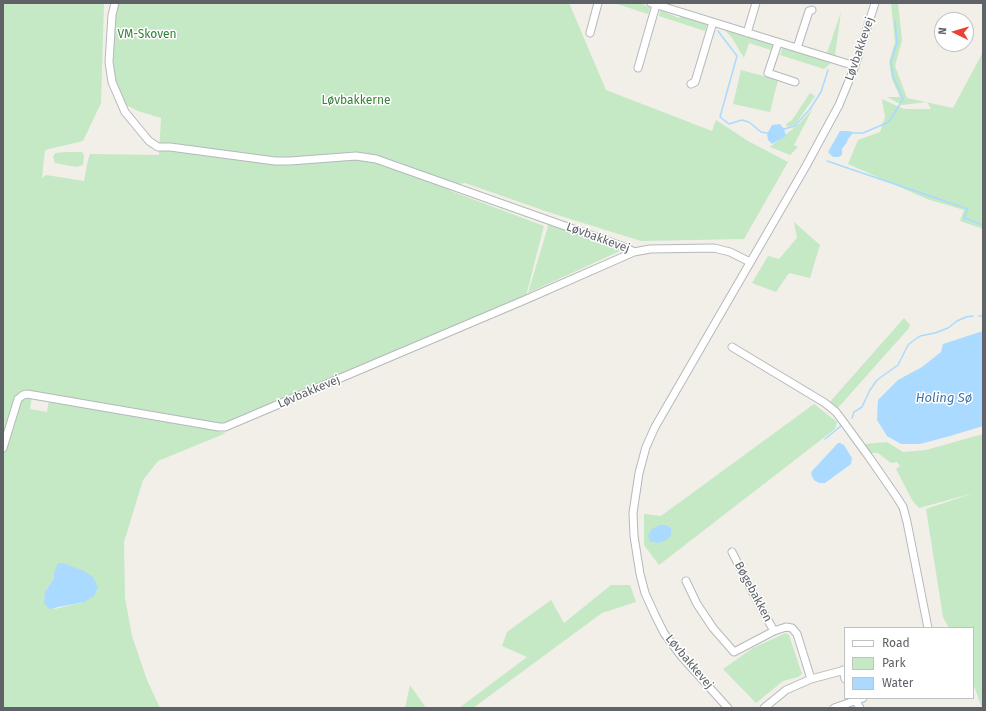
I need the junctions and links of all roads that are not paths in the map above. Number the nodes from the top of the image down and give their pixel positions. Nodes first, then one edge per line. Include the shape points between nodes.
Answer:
1 (115, 3) edge
2 (598, 3) edge
3 (678, 3) edge
4 (756, 3) edge
5 (876, 3) edge
6 (654, 4) edge
7 (675, 10) junction
8 (812, 10) dead end
9 (713, 22) junction
10 (590, 33) dead end
11 (747, 33) junction
12 (778, 43) junction
13 (797, 48) junction
14 (855, 66) junction
15 (638, 68) dead end
16 (796, 82) dead end
17 (691, 84) dead end
18 (634, 252) junction
19 (750, 262) junction
20 (732, 347) dead end
21 (3, 448) edge
22 (732, 552) dead end
23 (686, 582) dead end
24 (928, 627) edge
25 (774, 631) junction
26 (844, 670) edge
27 (811, 679) junction
28 (857, 699) edge
29 (728, 708) edge
30 (764, 708) edge
31 (834, 708) edge
32 (860, 708) edge

1 - 18 street, Løvbakkevej via 109,62 112,82 125,112 158,147 275,161 356,156 376,159
2 - 10 street
3 - 7 street
4 - 11 street
5 - 14 street, Løvbakkevej
6 - 7 street
6 - 15 street
7 - 9 street
8 - 13 street via 809,11
9 - 11 street
9 - 17 street via 695,82
11 - 12 street
12 - 13 street
12 - 16 street via 768,74
13 - 14 street
14 - 19 street, Løvbakkevej via 824,133
18 - 19 street, Løvbakkevej via 650,249 714,248 730,252
18 - 21 street, Løvbakkevej via 230,425 219,427 27,394 18,399
19 - 29 street, Løvbakkevej via 655,427 639,473 634,513 634,536 640,574 654,615 681,656
20 - 24 street via 825,403 846,424 869,456 903,507
22 - 25 street, Bøgebakken
23 - 25 street, Bøgebakken via 713,628 734,652
25 - 27 street, Bøgebakken via 789,627 794,630
26 - 27 street
27 - 30 street via 786,690
28 - 31 street
28 - 32 street

